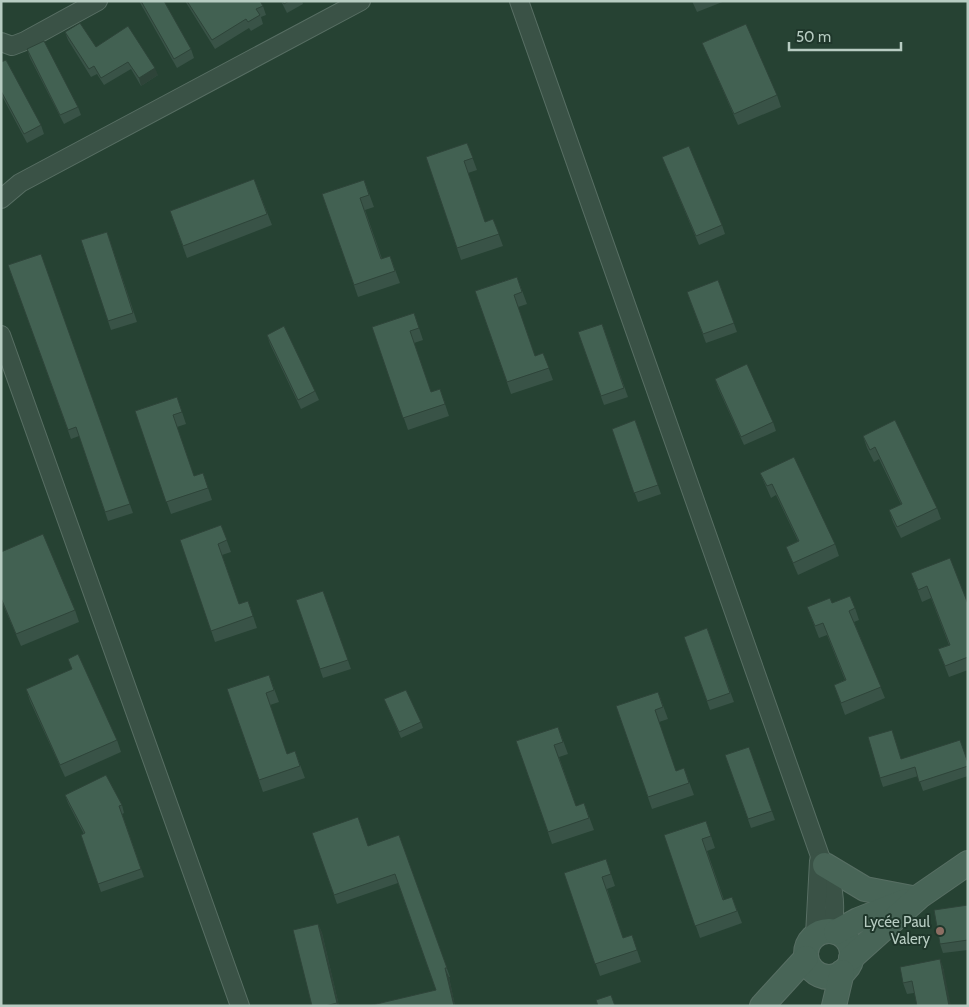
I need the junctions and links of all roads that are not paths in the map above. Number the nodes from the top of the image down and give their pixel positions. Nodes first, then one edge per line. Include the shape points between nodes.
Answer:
1 (98, 1) edge
2 (361, 1) edge
3 (519, 1) edge
4 (1, 42) edge
5 (1, 182) edge
6 (20, 183) junction
7 (1, 198) edge
8 (1, 335) edge
9 (823, 860) junction
10 (968, 863) edge
11 (916, 897) junction
12 (827, 933) junction
13 (828, 968) junction
14 (240, 1006) edge
15 (762, 1006) edge
16 (770, 1006) edge
17 (824, 1006) edge
18 (834, 1006) edge

1 - 4 street via 25,41 12,46
2 - 6 street
3 - 9 street
5 - 6 street
6 - 7 street
8 - 14 street
9 - 11 main road via 865,889
9 - 12 street via 835,909
10 - 11 main road
11 - 12 main road
11 - 13 main road
12 - 13 main road via 807,946
12 - 13 main road via 842,935 850,945
13 - 15 main road
13 - 16 main road
13 - 17 main road
13 - 18 main road

